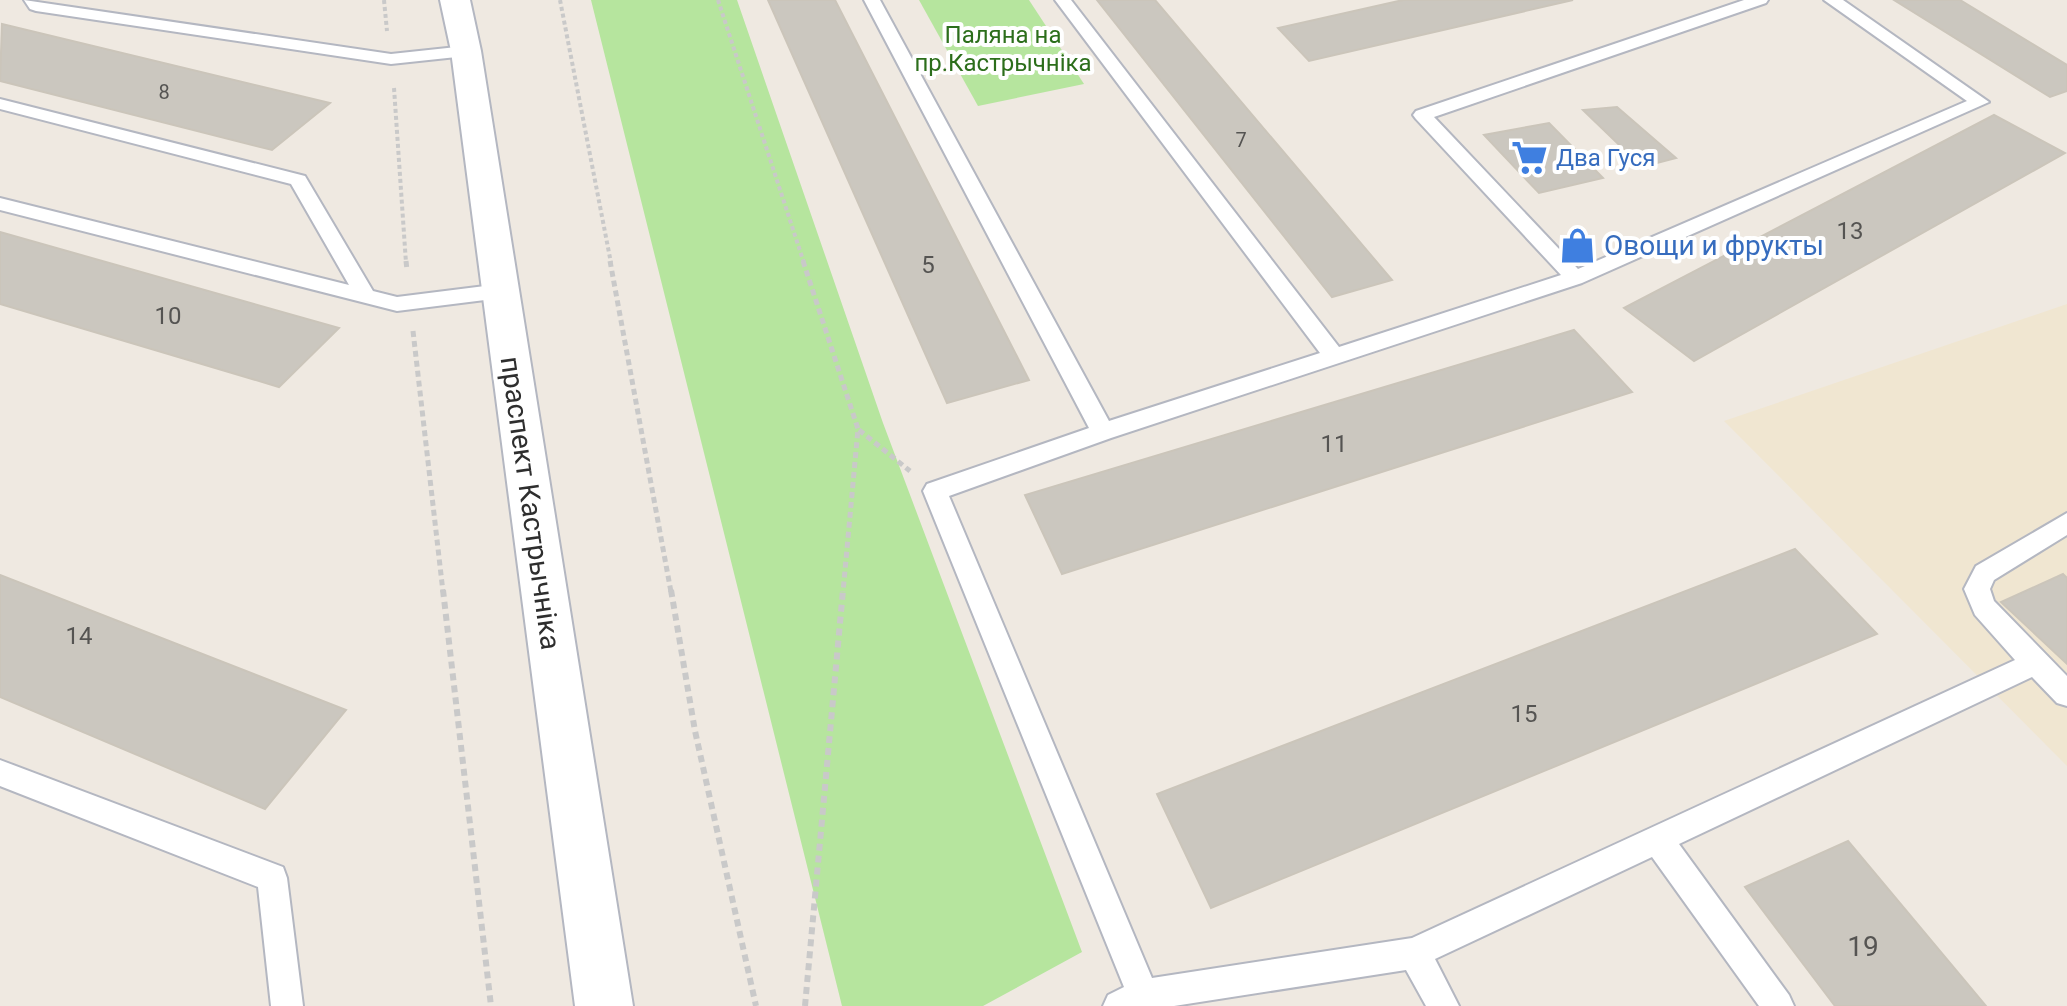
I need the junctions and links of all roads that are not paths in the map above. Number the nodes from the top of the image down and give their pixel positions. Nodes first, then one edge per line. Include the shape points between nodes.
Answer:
1 (32, 0) edge
2 (455, 0) edge
3 (872, 0) edge
4 (1063, 0) edge
5 (1760, 0) edge
6 (1832, 0) edge
7 (466, 51) junction
8 (0, 104) edge
9 (0, 204) edge
10 (1575, 278) junction
11 (501, 291) junction
12 (366, 296) junction
13 (1336, 358) junction
14 (1103, 432) junction
15 (2067, 523) edge
16 (2035, 663) junction
17 (2067, 694) edge
18 (0, 773) edge
19 (1658, 840) junction
20 (1414, 953) junction
21 (1131, 1000) edge
22 (287, 1006) edge
23 (604, 1006) edge
24 (1443, 1006) edge
25 (1778, 1006) edge

1 - 7 lane via 36,6 391,59
2 - 7 main road, праспект Кастрычніка
3 - 14 lane
4 - 13 lane
5 - 10 lane via 1422,115
6 - 10 lane via 1980,102
7 - 11 main road, праспект Кастрычніка
8 - 12 lane via 298,180
9 - 12 lane
10 - 13 lane
11 - 12 lane via 397,304
11 - 23 main road, праспект Кастрычніка
13 - 14 lane
14 - 21 lane via 935,491
15 - 16 lane via 1985,573 1977,589 1984,607
16 - 17 lane
16 - 19 lane
18 - 22 lane via 272,878
19 - 20 lane
19 - 25 lane
20 - 21 lane
20 - 24 lane

